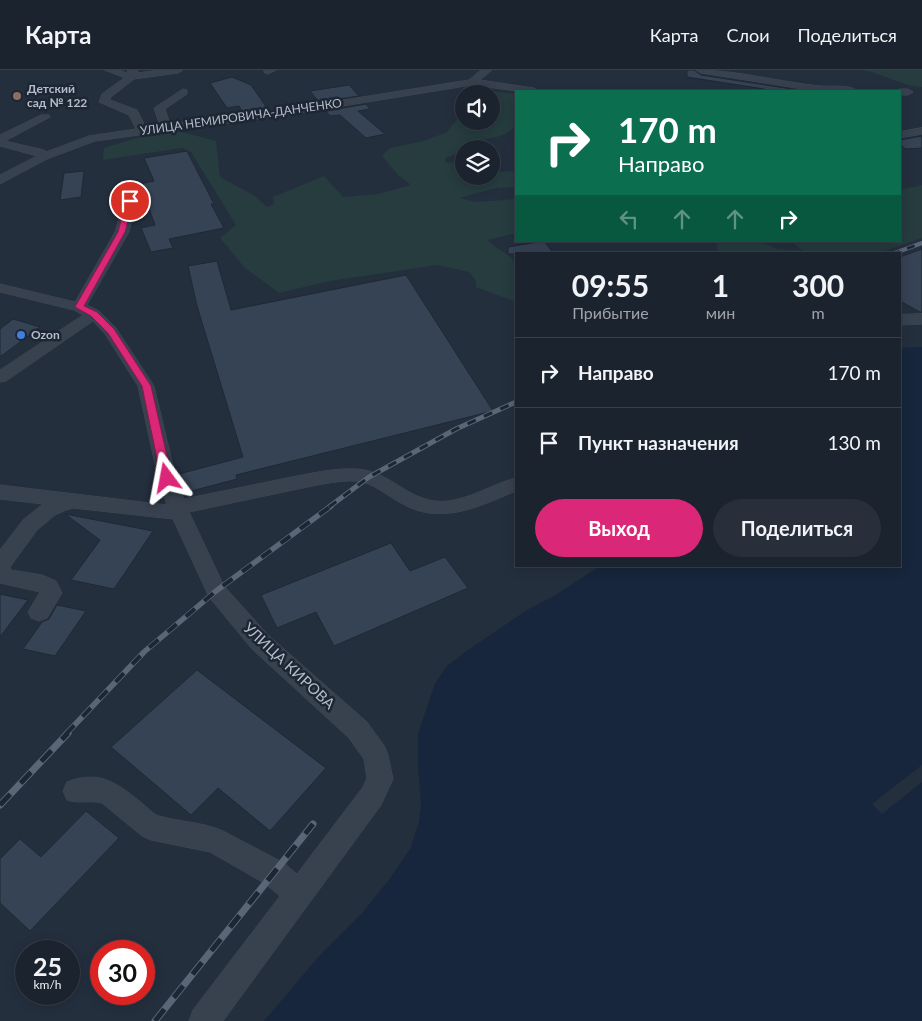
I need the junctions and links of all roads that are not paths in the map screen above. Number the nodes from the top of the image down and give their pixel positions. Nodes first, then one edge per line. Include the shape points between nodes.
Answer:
1 (110, 70) edge
2 (178, 70) edge
3 (487, 70) edge
4 (701, 70) edge
5 (132, 73) edge
6 (472, 82) junction
7 (527, 90) edge
8 (836, 90) edge
9 (183, 92) dead end
10 (45, 116) dead end
11 (166, 127) junction
12 (142, 131) junction
13 (922, 131) edge
14 (901, 135) edge
15 (64, 136) dead end
16 (0, 139) edge
17 (0, 143) edge
18 (77, 144) junction
19 (16, 147) junction
20 (0, 155) edge
21 (44, 157) junction
22 (0, 180) edge
23 (130, 201) dead end
24 (0, 288) edge
25 (86, 310) junction
26 (922, 319) edge
27 (901, 320) edge
28 (0, 377) edge
29 (515, 484) edge
30 (0, 492) edge
31 (73, 501) junction
32 (178, 510) junction
33 (0, 565) edge
34 (0, 569) edge
35 (39, 612) dead end
36 (76, 790) dead end
37 (298, 894) junction
38 (204, 1021) edge

1 - 5 street
2 - 5 street via 143,76
3 - 6 street, УЛИЦА НЕМИРОВИЧА-ДАНЧЕНКО
4 - 8 street
5 - 12 street via 106,96 104,102 135,113
6 - 7 street
6 - 11 street, УЛИЦА НЕМИРОВИЧА-ДАНЧЕНКО via 287,112
9 - 11 street via 158,108
10 - 16 street
11 - 12 street, УЛИЦА НЕМИРОВИЧА-ДАНЧЕНКО
12 - 18 street, УЛИЦА НЕМИРОВИЧА-ДАНЧЕНКО via 93,138
13 - 14 street
15 - 18 street
17 - 19 street
18 - 21 street, УЛИЦА НЕМИРОВИЧА-ДАНЧЕНКО
19 - 20 street
19 - 21 street via 40,152
21 - 22 street, УЛИЦА НЕМИРОВИЧА-ДАНЧЕНКО
23 - 25 street via 122,232
24 - 25 street
25 - 28 street
25 - 32 street, УЛИЦА КИРОВА via 111,331 146,386 167,478
26 - 27 street
29 - 32 street via 448,508 428,507 409,500 381,481 359,475 332,476
30 - 31 street
31 - 32 street
31 - 33 street via 46,510 30,524
32 - 37 street, УЛИЦА КИРОВА via 216,591 260,642 358,730 376,755 380,779 372,796
34 - 35 street via 5,577 49,587 51,593
36 - 37 street via 108,792 152,827 214,840 274,873
37 - 38 street, УЛИЦА КИРОВА

